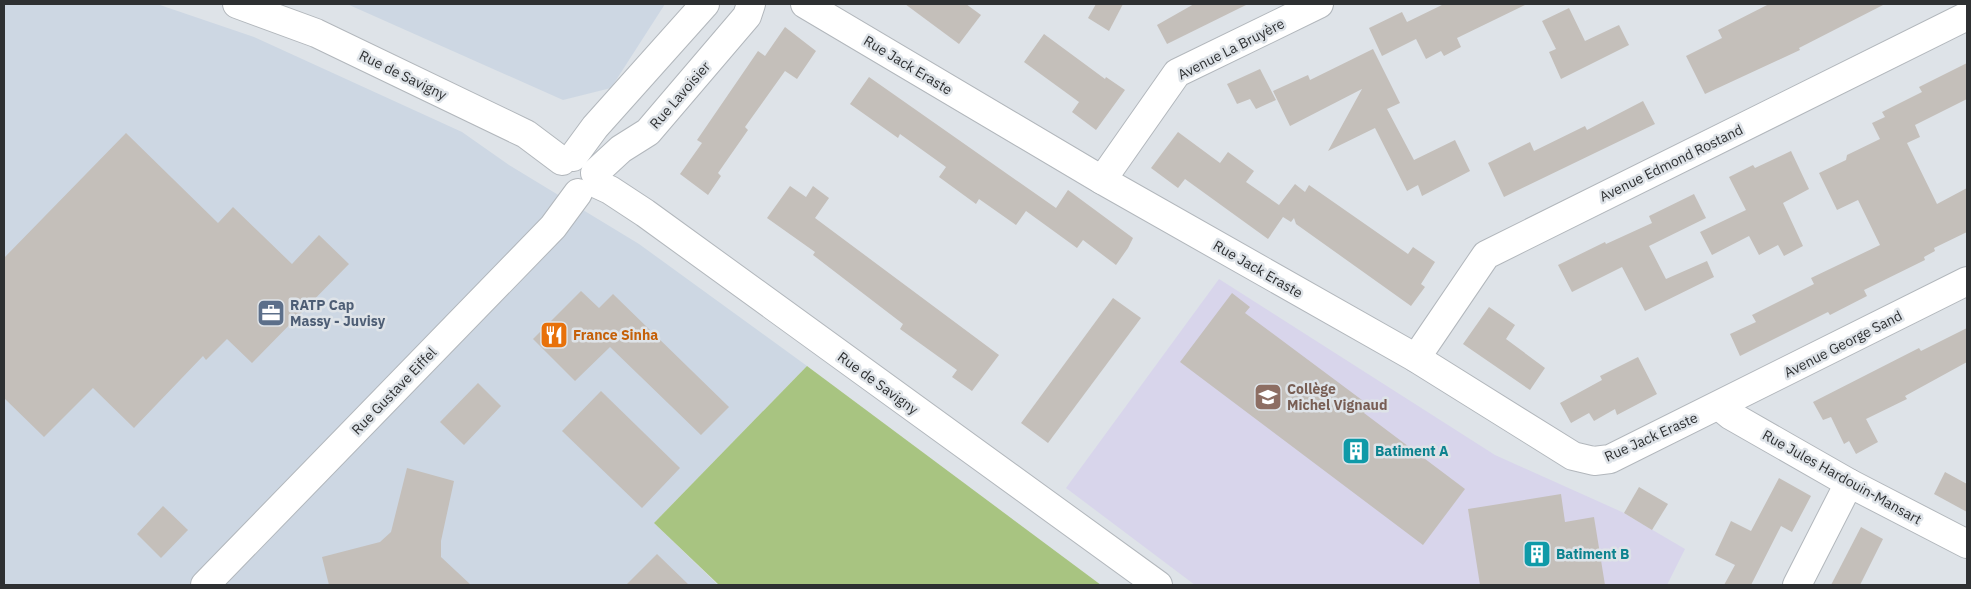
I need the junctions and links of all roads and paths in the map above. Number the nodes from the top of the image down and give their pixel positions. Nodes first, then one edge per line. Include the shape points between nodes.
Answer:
1 (237, 4) edge
2 (704, 4) edge
3 (751, 4) edge
4 (805, 4) edge
5 (1319, 4) edge
6 (1967, 16) edge
7 (568, 159) junction
8 (1102, 180) junction
9 (590, 183) junction
10 (1967, 281) edge
11 (1416, 358) junction
12 (1719, 406) junction
13 (1849, 483) junction
14 (1967, 544) edge
15 (205, 585) edge
16 (1158, 585) edge
17 (1797, 585) edge

1 - 7 street, Rue de Savigny via 316,33 526,134
2 - 7 street
3 - 9 street, Rue Lavoisier via 747,16 648,132 621,149
4 - 8 street, Rue Jack Eraste
5 - 8 street, Avenue La Bruyère via 1177,73
6 - 11 street, Avenue Edmond Rostand via 1486,256
7 - 9 street, Rue de Savigny via 590,167
8 - 11 street, Rue Jack Eraste
9 - 15 street, Rue Gustave Eiffel via 553,227
9 - 16 street, Rue de Savigny via 610,190 645,212
10 - 12 street, Avenue George Sand
11 - 12 street, Rue Jack Eraste via 1573,456 1594,461 1610,458
12 - 13 street, Rue Jules Hardouin-Mansart
13 - 14 street, Rue Jules Hardouin-Mansart
13 - 17 street

